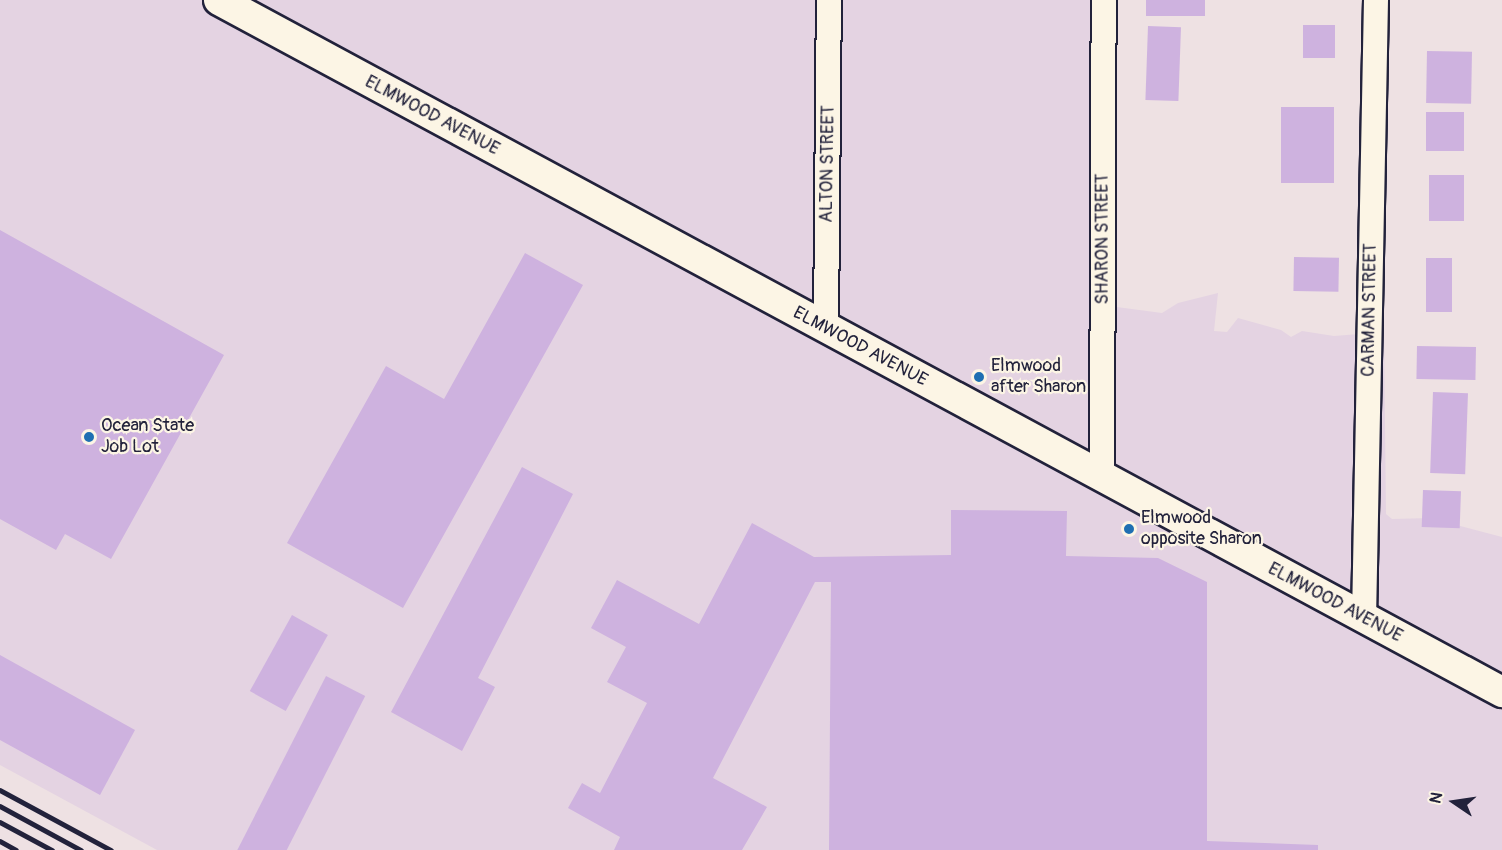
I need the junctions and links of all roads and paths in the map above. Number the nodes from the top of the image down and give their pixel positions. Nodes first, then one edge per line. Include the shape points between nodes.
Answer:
1 (219, 0) edge
2 (830, 0) edge
3 (1104, 0) edge
4 (1376, 0) edge
5 (826, 328) junction
6 (1102, 478) junction
7 (1364, 619) junction
8 (1502, 692) edge

1 - 5 main road, ELMWOOD AVENUE
2 - 5 street, ALTON STREET
3 - 6 street, SHARON STREET
4 - 7 street, CARMAN STREET
5 - 6 main road, ELMWOOD AVENUE
6 - 7 main road, ELMWOOD AVENUE
7 - 8 main road, ELMWOOD AVENUE

